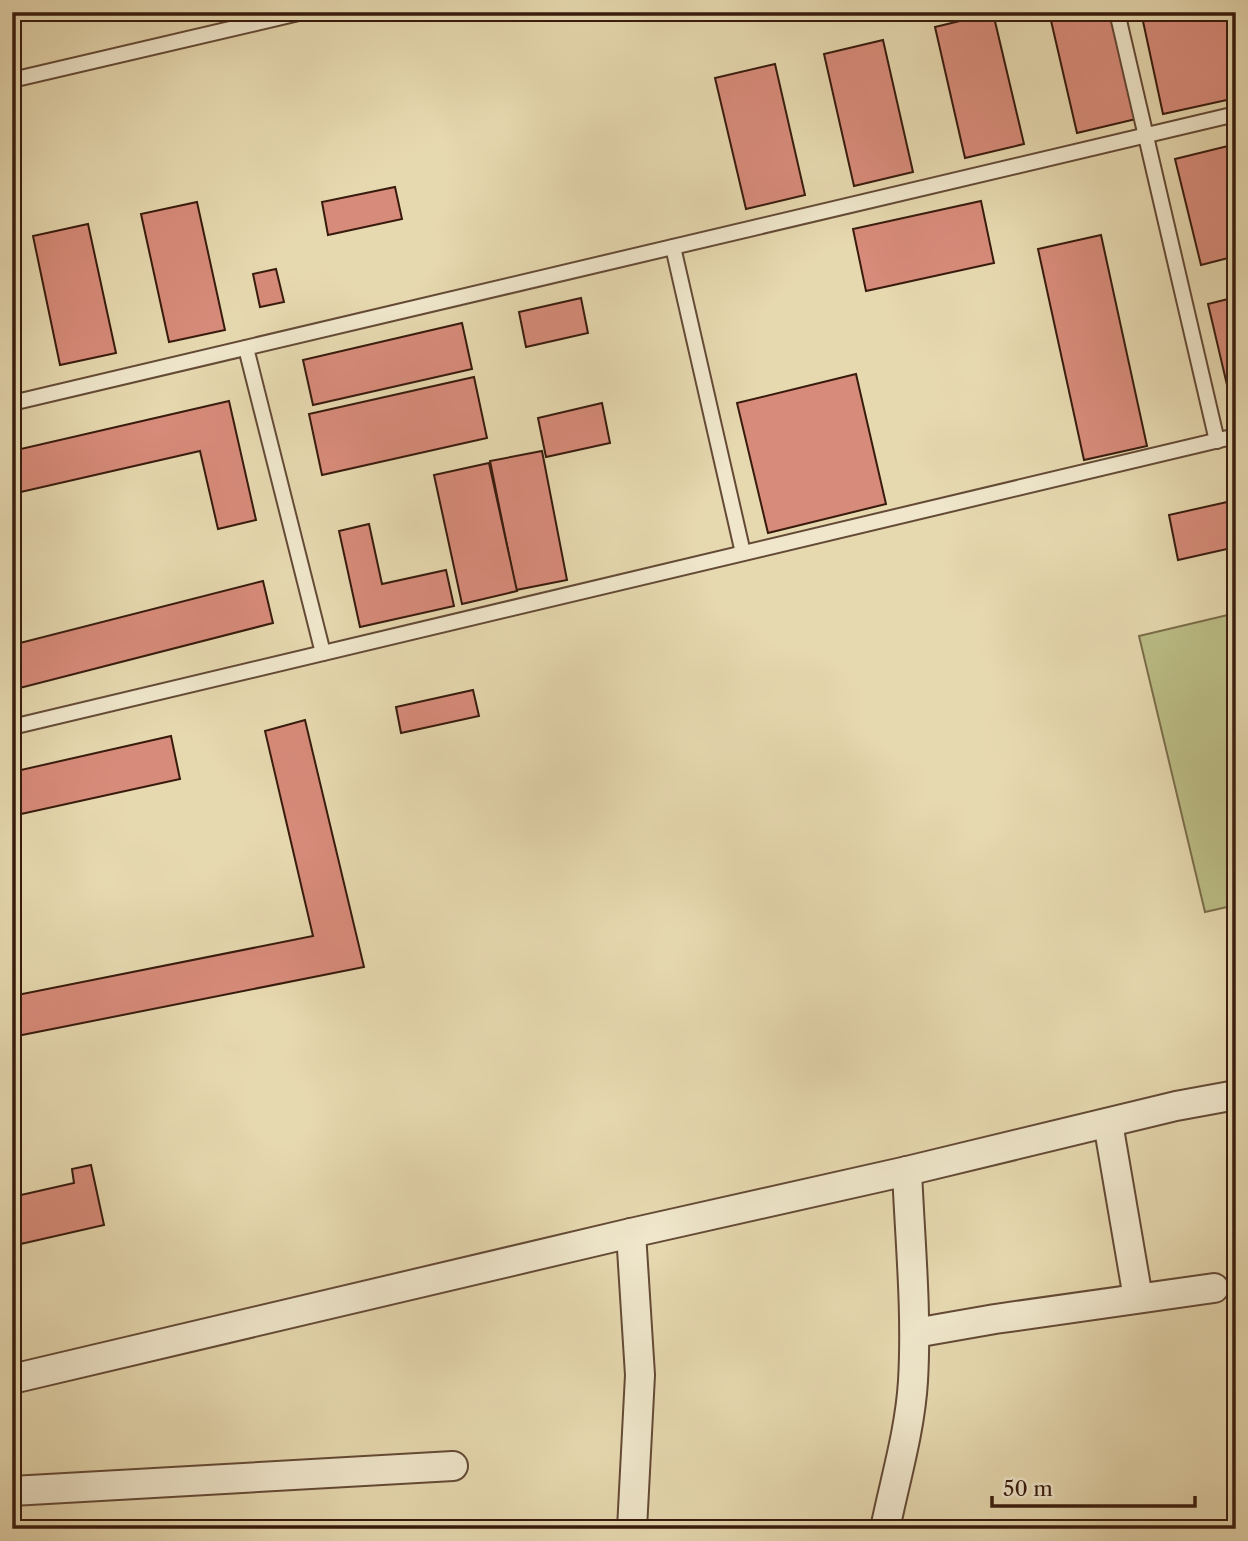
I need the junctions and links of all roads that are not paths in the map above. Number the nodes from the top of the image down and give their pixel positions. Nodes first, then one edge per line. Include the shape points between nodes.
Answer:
1 (303, 12) edge
2 (1117, 12) edge
3 (12, 80) edge
4 (1236, 114) edge
5 (1146, 135) junction
6 (673, 247) junction
7 (246, 348) junction
8 (12, 403) edge
9 (1236, 436) edge
10 (1217, 441) junction
11 (743, 553) junction
12 (323, 653) junction
13 (12, 727) edge
14 (1236, 1095) edge
15 (1108, 1123) junction
16 (907, 1171) junction
17 (631, 1233) junction
18 (1214, 1288) dead end
19 (1138, 1298) junction
20 (915, 1333) junction
21 (12, 1379) edge
22 (453, 1466) dead end
23 (12, 1492) edge
24 (632, 1529) edge
25 (885, 1529) edge

1 - 3 lane
2 - 5 lane
4 - 5 lane
5 - 6 lane
5 - 10 lane
6 - 7 lane
6 - 11 lane
7 - 8 lane
7 - 12 lane
9 - 10 lane
10 - 11 lane
11 - 12 lane
12 - 13 lane
14 - 15 street
15 - 16 street
15 - 19 street
16 - 17 street
16 - 20 street
17 - 21 street
17 - 24 street via 640,1375
18 - 19 street
19 - 20 street
20 - 25 street via 906,1429
22 - 23 street

